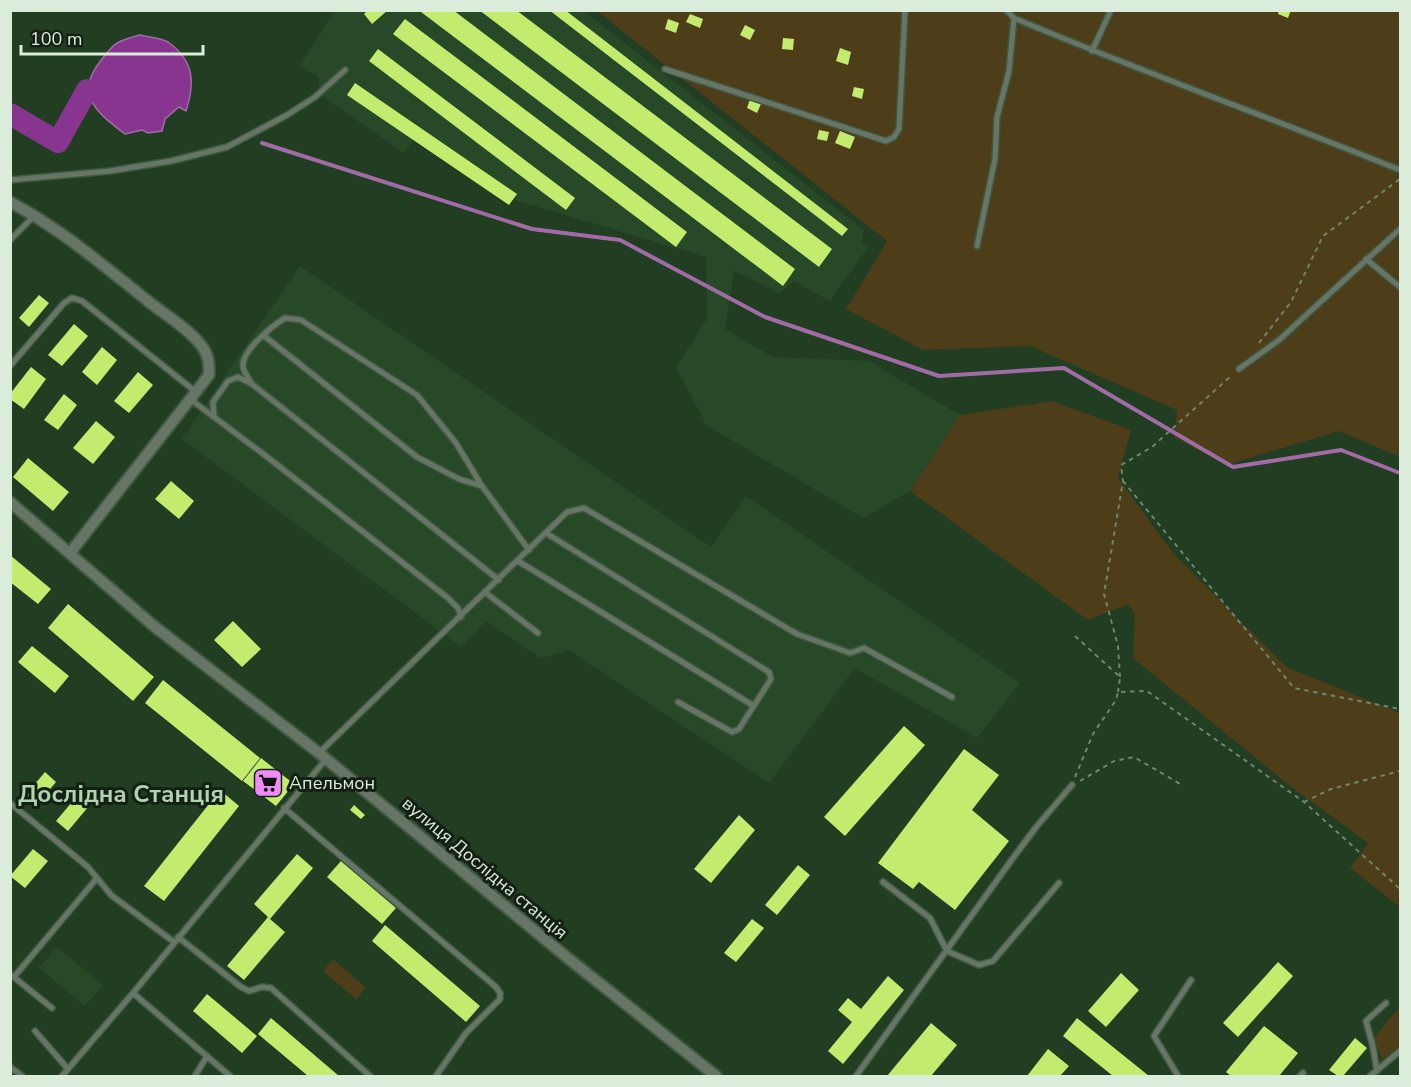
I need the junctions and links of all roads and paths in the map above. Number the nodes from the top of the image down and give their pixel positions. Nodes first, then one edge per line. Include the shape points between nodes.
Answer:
1 (905, 10) edge
2 (1006, 10) edge
3 (1111, 10) edge
4 (1014, 18) junction
5 (1092, 51) junction
6 (665, 69) dead end
7 (345, 70) dead end
8 (1401, 170) edge
9 (1401, 179) edge
10 (10, 180) edge
11 (10, 202) edge
12 (35, 215) junction
13 (1401, 229) edge
14 (10, 240) edge
15 (976, 246) dead end
16 (1366, 259) junction
17 (1401, 287) edge
18 (263, 335) junction
19 (1258, 344) dead end
20 (10, 366) edge
21 (1239, 369) joint
22 (252, 384) junction
23 (193, 396) junction
24 (214, 417) junction
25 (1123, 481) junction
26 (482, 486) junction
27 (10, 502) edge
28 (546, 533) junction
29 (529, 550) junction
30 (70, 553) junction
31 (518, 561) junction
32 (499, 580) junction
33 (486, 592) junction
34 (461, 617) junction
35 (538, 633) dead end
36 (1075, 636) dead end
37 (1120, 677) junction
38 (1118, 692) junction
39 (952, 698) dead end
40 (678, 702) dead end
41 (754, 705) junction
42 (1401, 709) edge
43 (323, 756) junction
44 (1401, 771) edge
45 (1072, 785) junction
46 (1182, 785) dead end
47 (1304, 802) junction
48 (10, 803) edge
49 (284, 808) junction
50 (97, 878) junction
51 (883, 882) dead end
52 (1059, 883) dead end
53 (1401, 889) edge
54 (176, 939) junction
55 (947, 951) junction
56 (12, 976) edge
57 (1191, 980) dead end
58 (133, 993) junction
59 (1386, 1003) dead end
60 (52, 1008) dead end
61 (35, 1031) dead end
62 (1401, 1052) edge
63 (207, 1056) junction
64 (10, 1067) edge
65 (68, 1069) junction
66 (1377, 1071) junction
67 (22, 1077) edge
68 (62, 1077) edge
69 (195, 1077) edge
70 (230, 1077) edge
71 (370, 1077) edge
72 (436, 1077) edge
73 (716, 1077) edge
74 (856, 1077) edge
75 (1178, 1077) edge
76 (1370, 1077) edge

1 - 6 lane via 899,129 894,138 886,141
2 - 4 lane
3 - 5 lane
4 - 5 lane
4 - 15 lane via 1009,71 996,117 995,159
5 - 8 lane
7 - 10 lane via 315,97 227,147 110,171
9 - 19 path via 1323,236 1291,302
11 - 12 street
12 - 14 lane
12 - 23 street via 200,344 209,359 209,375
13 - 16 lane
16 - 17 lane
16 - 21 lane via 1279,340
18 - 22 lane via 244,358 243,368
18 - 26 lane via 417,457
18 - 26 lane via 285,318 302,320 417,395 456,443
20 - 23 lane via 72,298 82,301
21 - 25 path via 1152,447 1121,465
22 - 24 lane via 238,377 228,381 213,402
22 - 32 lane
23 - 24 lane
23 - 30 street
24 - 34 lane via 448,598
25 - 37 path via 1104,594 1118,645
25 - 42 path via 1294,688
26 - 29 lane
27 - 30 street, вулиця Дослідна станція
28 - 29 lane
28 - 39 lane via 567,512 584,508 797,634 850,653 864,648
28 - 41 lane via 769,672 771,679
29 - 31 lane
30 - 43 street, вулиця Дослідна станція via 155,627
31 - 32 lane
31 - 41 lane
32 - 33 lane
33 - 34 lane
33 - 35 lane
34 - 43 lane
36 - 37 path
37 - 38 path
38 - 45 path via 1093,734
38 - 47 path via 1147,691
40 - 41 lane via 732,732 739,729
43 - 49 lane
43 - 73 street, вулиця Дослідна станція
44 - 47 path via 1330,789
45 - 46 path via 1114,761 1134,757
45 - 55 lane via 1012,858
47 - 53 path
48 - 50 lane
49 - 54 lane
49 - 72 lane via 500,993 500,999 466,1033
50 - 54 lane via 111,895
50 - 56 lane
51 - 55 lane via 930,918
52 - 55 lane via 993,961 980,965
54 - 58 lane
54 - 71 lane via 241,987 249,991 270,988
55 - 74 lane
56 - 60 lane
57 - 75 lane via 1154,1036
58 - 63 lane
58 - 65 lane
59 - 66 lane via 1366,1021
61 - 65 lane
62 - 66 lane
63 - 69 lane
63 - 70 lane
64 - 67 lane
65 - 68 lane
66 - 76 lane

